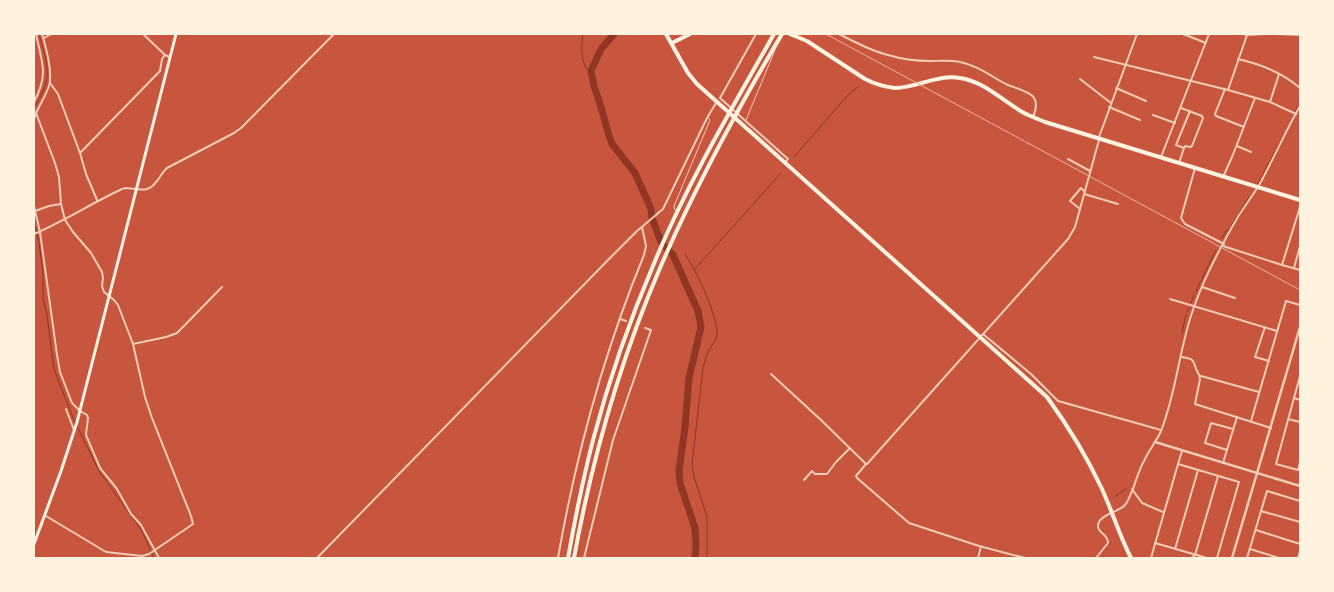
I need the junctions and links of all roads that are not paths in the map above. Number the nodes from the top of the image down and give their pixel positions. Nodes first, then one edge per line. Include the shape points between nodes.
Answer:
1 (36, 34) edge
2 (51, 34) edge
3 (143, 34) edge
4 (176, 34) edge
5 (334, 34) edge
6 (666, 34) edge
7 (690, 34) edge
8 (756, 34) edge
9 (774, 34) edge
10 (790, 34) edge
11 (839, 34) edge
12 (1137, 34) edge
13 (1183, 34) edge
14 (1209, 34) edge
15 (1243, 34) edge
16 (1265, 34) edge
17 (1276, 34) edge
18 (781, 35) edge
19 (1247, 35) junction
20 (1300, 35) edge
21 (43, 37) edge
22 (37, 39) junction
23 (672, 43) junction
24 (1206, 43) junction
25 (775, 46) junction
26 (164, 55) junction
27 (170, 57) junction
28 (1094, 57) dead end
29 (1238, 59) junction
30 (1125, 65) junction
31 (1279, 74) junction
32 (1080, 79) dead end
33 (1191, 81) junction
34 (50, 83) junction
35 (1116, 88) junction
36 (1300, 88) edge
37 (1227, 90) junction
38 (1255, 98) junction
39 (1146, 101) dead end
40 (34, 102) edge
41 (717, 102) junction
42 (1270, 102) junction
43 (1111, 103) junction
44 (1300, 106) edge
45 (1109, 107) junction
46 (1181, 108) junction
47 (1190, 111) junction
48 (35, 112) edge
49 (1296, 114) junction
50 (1153, 115) dead end
51 (1033, 117) junction
52 (707, 118) junction
53 (34, 119) edge
54 (1140, 120) dead end
55 (746, 121) junction
56 (1175, 123) junction
57 (1244, 127) junction
58 (1099, 139) junction
59 (1237, 146) junction
60 (1184, 148) junction
61 (1251, 152) dead end
62 (80, 153) junction
63 (1161, 158) junction
64 (1068, 159) dead end
65 (785, 163) junction
66 (1179, 164) junction
67 (1195, 168) junction
68 (1090, 171) junction
69 (1223, 177) junction
70 (1257, 187) junction
71 (136, 189) junction
72 (1084, 193) junction
73 (1300, 200) edge
74 (98, 201) junction
75 (61, 204) junction
76 (1118, 204) dead end
77 (34, 206) edge
78 (1300, 207) edge
79 (1080, 209) junction
80 (35, 211) junction
81 (676, 213) junction
82 (65, 220) junction
83 (642, 227) junction
84 (39, 232) junction
85 (34, 234) edge
86 (1223, 245) junction
87 (1300, 246) edge
88 (1282, 265) junction
89 (1294, 268) junction
90 (1300, 270) edge
91 (222, 287) dead end
92 (1202, 287) junction
93 (109, 296) junction
94 (1235, 298) dead end
95 (1170, 300) dead end
96 (1300, 305) edge
97 (1194, 306) junction
98 (620, 319) junction
99 (626, 321) dead end
100 (1265, 327) junction
101 (1300, 327) edge
102 (645, 328) dead end
103 (1277, 331) junction
104 (981, 335) junction
105 (1299, 335) edge
106 (133, 344) junction
107 (1181, 357) junction
108 (1269, 361) junction
109 (771, 374) dead end
110 (1200, 376) junction
111 (1300, 378) edge
112 (1259, 392) junction
113 (1294, 398) junction
114 (1300, 400) edge
115 (66, 409) dead end
116 (80, 411) junction
117 (1237, 417) junction
118 (1288, 419) junction
119 (1251, 422) junction
120 (1300, 422) edge
121 (1270, 428) junction
122 (1233, 429) junction
123 (1161, 430) junction
124 (74, 431) junction
125 (1155, 442) junction
126 (850, 448) junction
127 (1227, 450) junction
128 (1182, 451) junction
129 (578, 462) junction
130 (1300, 462) edge
131 (1223, 463) junction
132 (866, 464) junction
133 (1178, 464) junction
134 (583, 465) dead end
135 (1198, 470) junction
136 (1258, 473) junction
137 (1218, 476) junction
138 (598, 477) dead end
139 (602, 479) junction
140 (804, 480) dead end
141 (1300, 486) edge
142 (1132, 489) junction
143 (1300, 501) edge
144 (1261, 511) junction
145 (1112, 512) junction
146 (1164, 512) junction
147 (45, 516) junction
148 (1300, 522) edge
149 (1256, 530) junction
150 (1155, 543) junction
151 (34, 544) edge
152 (1300, 544) edge
153 (981, 546) junction
154 (1176, 549) junction
155 (1250, 549) junction
156 (155, 551) junction
157 (1300, 551) edge
158 (1195, 555) junction
159 (159, 558) edge
160 (317, 558) edge
161 (558, 558) edge
162 (568, 558) edge
163 (574, 558) edge
164 (584, 558) edge
165 (978, 558) edge
166 (1025, 558) edge
167 (1096, 558) edge
168 (1130, 558) edge
169 (1151, 558) edge
170 (1192, 558) edge
171 (1207, 558) edge
172 (1216, 558) edge
173 (1232, 558) edge
174 (1247, 558) edge
175 (1279, 558) edge
176 (1298, 558) edge

1 - 22 street
2 - 21 street
3 - 26 street
4 - 27 main road
5 - 71 street via 241,128 167,168 152,187
6 - 23 highway
7 - 23 highway
8 - 55 street via 720,98
9 - 81 highway via 724,120
10 - 51 highway via 807,41 875,84 897,88 945,77 961,78 979,84
11 - 51 street via 888,55 915,60 950,60 976,67 1031,94 1036,104
12 - 30 street
13 - 24 street
14 - 24 street
15 - 19 street
16 - 19 street
17 - 20 street
18 - 25 highway
19 - 29 street
21 - 22 street
21 - 34 street
22 - 40 street via 44,75
23 - 41 highway via 688,73
24 - 33 street
25 - 55 lane
25 - 163 highway via 704,173 660,269 599,444
26 - 27 street
26 - 62 street via 160,71
27 - 71 main road
28 - 30 street
29 - 31 street
29 - 37 street
30 - 33 street
30 - 35 street
31 - 36 street
31 - 42 street
32 - 43 street
33 - 37 street
33 - 46 street
34 - 48 street
34 - 62 street via 58,94
35 - 39 street
35 - 43 street
37 - 38 street
37 - 57 street via 1215,114
38 - 42 street
38 - 57 street
41 - 52 street
41 - 65 highway
42 - 49 street
43 - 45 street
44 - 49 street
45 - 54 street
45 - 58 street
46 - 47 street
46 - 56 street
47 - 60 street via 1176,145
47 - 60 street via 1203,118 1192,146
48 - 53 street
48 - 75 street via 57,168
49 - 70 street
50 - 56 street
51 - 58 highway
52 - 81 lane via 710,120 674,206
52 - 83 street via 666,204
55 - 65 street via 788,159
56 - 63 street
57 - 59 street
58 - 63 highway
58 - 68 street
59 - 61 street
59 - 69 street
60 - 66 street
62 - 74 street
63 - 66 highway
64 - 68 street
65 - 104 highway
66 - 67 highway
67 - 69 highway
67 - 86 street via 1181,218 1185,224
68 - 72 street
69 - 70 highway
70 - 73 highway
70 - 86 street
71 - 74 street via 122,189
71 - 93 main road
72 - 76 street
72 - 79 street
72 - 79 street via 1081,188 1070,201
74 - 82 street
75 - 80 street
75 - 82 street
77 - 80 street
78 - 88 street
79 - 104 street via 1068,239
80 - 84 street
81 - 162 highway via 635,312 605,398
82 - 84 street
82 - 93 street via 102,272 102,288
83 - 98 street via 646,246 644,255
83 - 160 street
84 - 85 street
84 - 116 street via 60,372 72,403
86 - 88 street
86 - 92 street
87 - 89 street
88 - 89 street
89 - 90 street
91 - 106 street via 178,333
92 - 94 street
92 - 97 street
93 - 106 street via 118,306
93 - 116 main road
95 - 97 street
96 - 103 street via 1286,301
97 - 100 street
97 - 107 street
98 - 99 street
98 - 129 street
100 - 103 street
100 - 108 street via 1256,357
101 - 105 street
102 - 139 street via 651,330 612,440
103 - 108 street
104 - 123 street via 1058,400
104 - 132 street
104 - 145 highway via 1030,382 1066,423 1102,487
105 - 121 street
106 - 156 street via 152,418 193,524
107 - 110 street via 1194,361
107 - 123 street
108 - 112 street
109 - 126 street
110 - 112 street
110 - 117 street via 1195,404
111 - 113 street
112 - 119 street
113 - 114 street
113 - 118 street
115 - 124 street
116 - 124 main road
116 - 156 street via 87,415 86,435 100,468 141,525
117 - 119 street
117 - 122 street
118 - 120 street
118 - 130 street via 1276,464 1298,470
119 - 121 street
121 - 136 street
122 - 127 street
122 - 127 street via 1211,423 1205,443
123 - 125 street
124 - 147 main road
125 - 128 street
125 - 142 street
126 - 132 street
126 - 140 street via 827,474 812,471
127 - 131 street
128 - 131 street
128 - 133 street
129 - 134 street
129 - 161 street
131 - 136 street
132 - 153 street via 857,478 909,523
133 - 135 street
133 - 146 street
135 - 137 street
135 - 154 street
136 - 141 street
136 - 173 street
137 - 158 street
137 - 172 street via 1239,482
138 - 139 street
139 - 164 street
142 - 145 street via 1124,507
142 - 146 street via 1142,503
143 - 144 street via 1267,491
144 - 148 street
144 - 149 street
145 - 167 street via 1098,524 1108,544
145 - 168 highway
146 - 150 street
147 - 151 main road
147 - 156 street via 106,552 142,556
149 - 152 street
149 - 155 street
150 - 154 street
150 - 169 street
153 - 165 street
153 - 166 street
154 - 158 street
155 - 174 street
155 - 175 street
156 - 159 street
157 - 176 street
158 - 170 street
158 - 171 street

